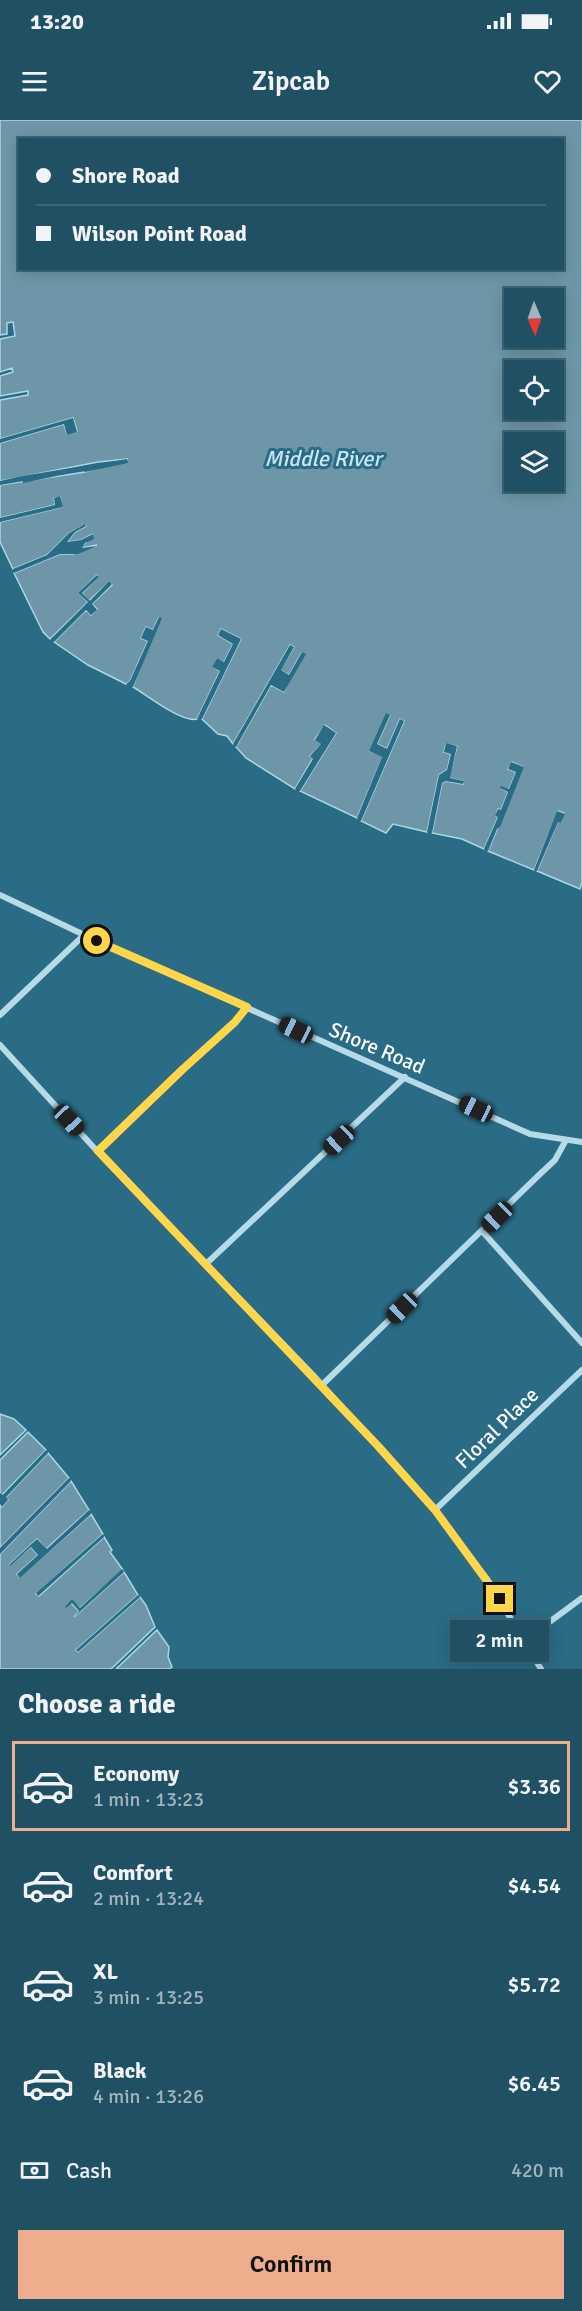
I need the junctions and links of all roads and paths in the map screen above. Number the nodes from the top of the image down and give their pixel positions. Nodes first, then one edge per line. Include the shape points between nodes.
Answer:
1 (0, 895) edge
2 (85, 934) junction
3 (247, 1007) junction
4 (0, 1015) edge
5 (0, 1045) edge
6 (405, 1077) junction
7 (566, 1140) junction
8 (582, 1142) edge
9 (98, 1151) junction
10 (482, 1231) junction
11 (207, 1263) junction
12 (582, 1342) edge
13 (582, 1370) edge
14 (322, 1385) junction
15 (435, 1510) junction
16 (582, 1598) edge
17 (525, 1640) junction
18 (541, 1669) edge

1 - 2 street, Shore Road
2 - 3 street, Shore Road
2 - 4 street
3 - 6 street, Shore Road
3 - 9 street
5 - 9 street
6 - 7 street, Shore Road via 530,1134
6 - 11 street
7 - 8 street, Shore Road
7 - 10 street via 555,1160
9 - 11 street
10 - 12 street
10 - 14 street
11 - 14 street
13 - 15 street, Floral Place
14 - 15 street
15 - 17 street
16 - 17 street
17 - 18 street

